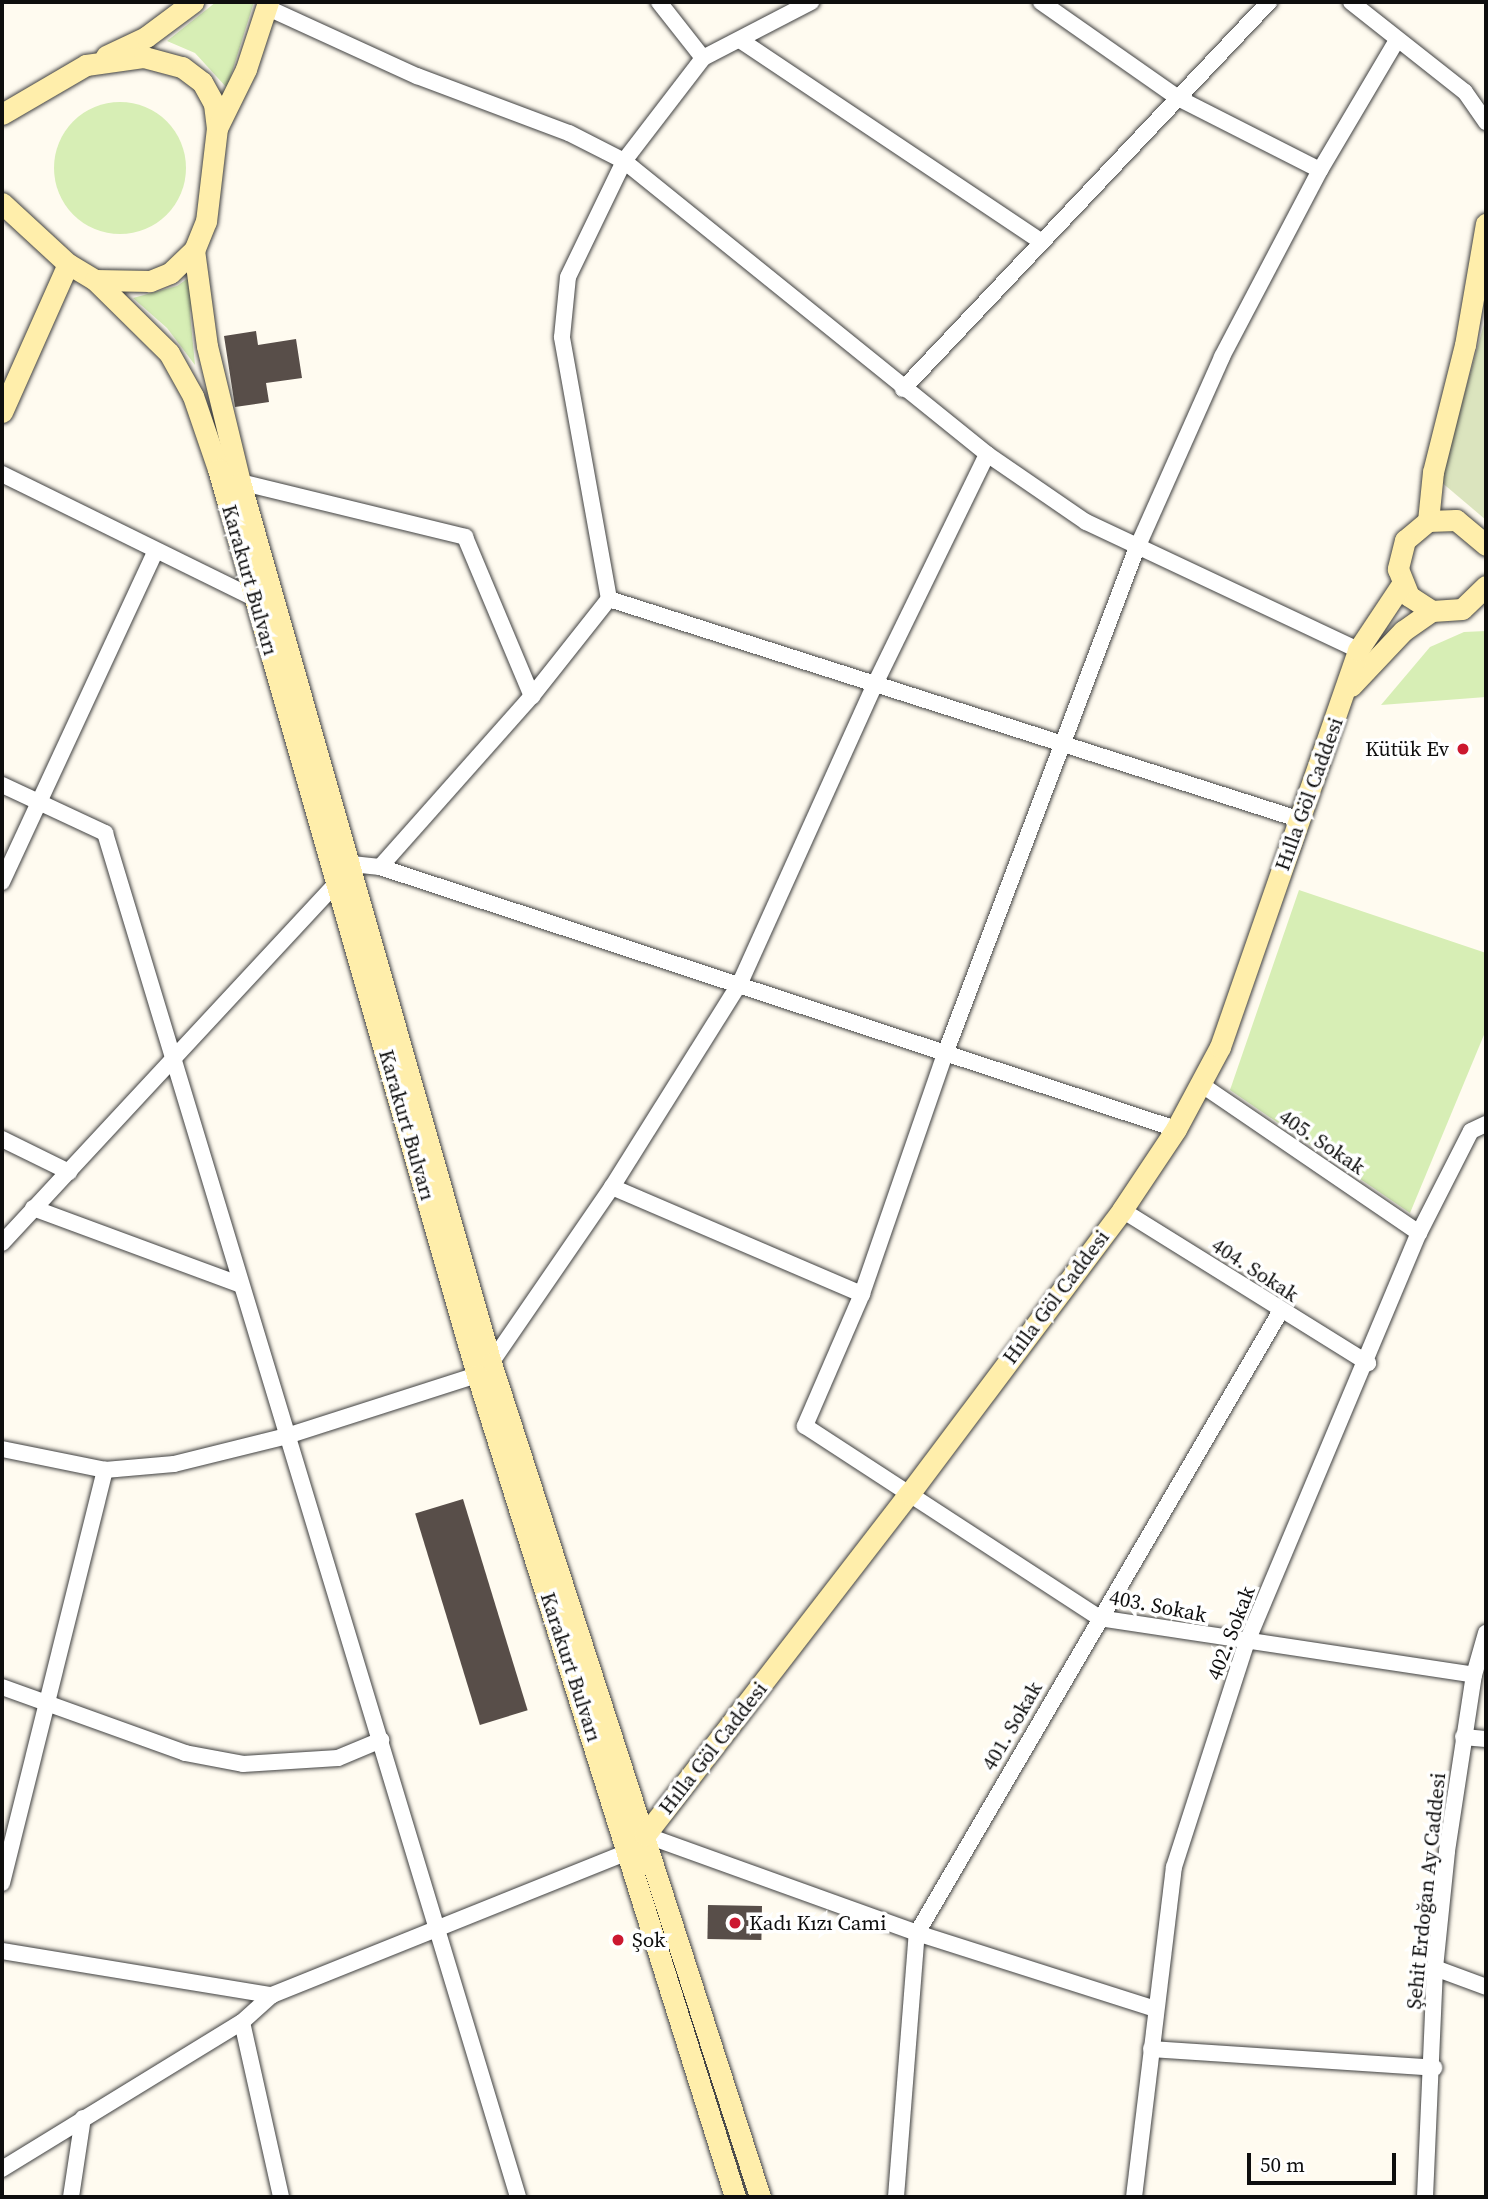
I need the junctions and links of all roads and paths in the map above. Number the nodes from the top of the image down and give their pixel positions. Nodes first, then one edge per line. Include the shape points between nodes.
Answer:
1 (193, 2) edge
2 (659, 2) edge
3 (811, 2) edge
4 (1041, 2) edge
5 (1269, 2) edge
6 (1351, 2) edge
7 (267, 5) edge
8 (740, 40) junction
9 (1397, 40) junction
10 (703, 58) junction
11 (86, 65) junction
12 (42, 86) junction
13 (2, 96) edge
14 (1178, 99) junction
15 (2, 114) edge
16 (1486, 122) edge
17 (217, 128) junction
18 (624, 161) junction
19 (1320, 170) junction
20 (2, 203) edge
21 (1486, 224) edge
22 (1039, 240) junction
23 (194, 250) junction
24 (68, 264) junction
25 (95, 280) junction
26 (903, 389) junction
27 (2, 412) edge
28 (987, 454) junction
29 (2, 474) edge
30 (240, 482) junction
31 (1428, 521) junction
32 (1486, 545) edge
33 (1136, 550) junction
34 (155, 553) junction
35 (1402, 584) junction
36 (1482, 597) edge
37 (256, 599) junction
38 (609, 599) junction
39 (1432, 611) junction
40 (1358, 650) junction
41 (874, 686) junction
42 (1347, 691) junction
43 (533, 696) junction
44 (1062, 746) junction
45 (2, 785) edge
46 (41, 802) junction
47 (1298, 820) junction
48 (352, 864) junction
49 (380, 867) junction
50 (2, 882) edge
51 (338, 882) junction
52 (740, 984) junction
53 (945, 1054) junction
54 (172, 1060) junction
55 (1202, 1084) junction
56 (1486, 1124) edge
57 (1176, 1129) junction
58 (2, 1139) edge
59 (69, 1172) junction
60 (612, 1187) junction
61 (33, 1208) junction
62 (1122, 1210) junction
63 (1419, 1233) junction
64 (2, 1243) edge
65 (241, 1285) junction
66 (862, 1294) junction
67 (1280, 1312) junction
68 (1368, 1363) junction
69 (484, 1369) junction
70 (287, 1436) junction
71 (2, 1449) edge
72 (105, 1470) junction
73 (909, 1494) junction
74 (1099, 1618) junction
75 (1486, 1633) edge
76 (1246, 1644) junction
77 (1474, 1675) junction
78 (2, 1686) edge
79 (47, 1700) junction
80 (1463, 1737) junction
81 (1486, 1739) edge
82 (381, 1740) junction
83 (645, 1835) junction
84 (630, 1851) junction
85 (2, 1883) edge
86 (440, 1931) junction
87 (917, 1933) junction
88 (2, 1951) edge
89 (1435, 1968) junction
90 (1486, 1987) edge
91 (272, 1995) junction
92 (1155, 2009) junction
93 (242, 2022) junction
94 (1151, 2049) junction
95 (1434, 2068) junction
96 (83, 2118) junction
97 (2, 2169) edge
98 (71, 2197) edge
99 (281, 2197) edge
100 (518, 2197) edge
101 (735, 2197) edge
102 (760, 2197) edge
103 (896, 2197) edge
104 (1134, 2197) edge
105 (1425, 2197) edge

1 - 11 main road via 146,37
2 - 10 street
3 - 8 street
4 - 14 street
5 - 14 street
6 - 9 street
7 - 17 main road via 246,69
7 - 18 street via 417,76 569,132
8 - 10 street
8 - 22 street
9 - 16 street via 1465,92
9 - 19 street
10 - 18 street
11 - 12 main road
11 - 17 main road via 144,57 183,66 202,82 214,104
12 - 13 main road
12 - 15 main road
14 - 19 street
14 - 22 street
17 - 23 main road via 206,220
18 - 26 street
18 - 38 street via 568,277 562,337
19 - 33 street via 1222,357
20 - 24 main road, Karakurt Bulvarı
21 - 31 main road via 1465,345 1433,471
22 - 26 street
23 - 25 main road via 170,273 150,281
23 - 30 main road, Karakurt Bulvarı via 207,346
24 - 25 main road, Karakurt Bulvarı
24 - 27 main road
25 - 37 main road, Karakurt Bulvarı via 169,353 193,396
26 - 28 street
28 - 33 street
28 - 41 street
29 - 34 street
30 - 43 street via 465,537
30 - 48 main road, Karakurt Bulvarı
31 - 32 main road via 1456,520
31 - 35 main road via 1410,535 1399,554
33 - 40 street
33 - 44 street
34 - 37 street
34 - 46 street
35 - 39 main road
35 - 40 main road, Hılla Göl Caddesi
36 - 39 main road via 1462,609
37 - 51 main road, Karakurt Bulvarı
38 - 41 street
38 - 43 street
39 - 42 main road via 1403,631
40 - 42 main road, Hılla Göl Caddesi
41 - 44 street
41 - 52 street
42 - 47 main road, Hılla Göl Caddesi
43 - 49 street
44 - 47 street
44 - 53 street
45 - 46 street
46 - 50 street
46 - 54 street via 105,833
47 - 55 main road, Hılla Göl Caddesi via 1234,1010
48 - 49 street
48 - 69 main road, Karakurt Bulvarı
49 - 52 street
51 - 54 street
51 - 69 main road, Karakurt Bulvarı
52 - 53 street
52 - 60 street
53 - 57 street
53 - 66 street
54 - 59 street
54 - 65 street
55 - 57 main road, Hılla Göl Caddesi
55 - 63 street, 405. Sokak
56 - 63 street, 402. Sokak via 1472,1131
57 - 62 main road, Hılla Göl Caddesi
58 - 59 street
59 - 61 street
60 - 66 street
60 - 69 street
61 - 64 street
61 - 65 street
62 - 67 street, 404. Sokak
62 - 73 main road, Hılla Göl Caddesi
63 - 68 street, 402. Sokak
65 - 70 street
66 - 73 street, 403. Sokak via 805,1426
67 - 68 street, 404. Sokak
67 - 74 street, 401. Sokak
68 - 76 street, 402. Sokak
69 - 70 street
69 - 83 main road, Karakurt Bulvarı
69 - 84 main road, Karakurt Bulvarı
70 - 72 street via 174,1464
70 - 82 street
71 - 72 street
72 - 79 street
73 - 74 street, 403. Sokak
73 - 83 main road, Hılla Göl Caddesi
74 - 76 street, 403. Sokak
74 - 87 street, 401. Sokak
75 - 77 street, Şehit Erdoğan Ay Caddesi
76 - 77 street, 403. Sokak
76 - 92 street, 402. Sokak via 1174,1867
77 - 80 street, Şehit Erdoğan Ay Caddesi
78 - 79 street
79 - 82 street via 185,1753 243,1764 338,1758
79 - 85 street
80 - 81 street
80 - 89 street, Şehit Erdoğan Ay Caddesi
82 - 86 street
83 - 84 street
83 - 87 street
83 - 102 main road, Karakurt Bulvarı
84 - 86 street
84 - 101 main road, Karakurt Bulvarı
86 - 91 street
86 - 100 street
87 - 92 street
87 - 103 street, 401. Sokak
88 - 91 street
89 - 90 street
89 - 95 street, Şehit Erdoğan Ay Caddesi
91 - 93 street
92 - 94 street, 402. Sokak
93 - 96 street
93 - 99 street
94 - 95 street
94 - 104 street, 402. Sokak
95 - 105 street, Şehit Erdoğan Ay Caddesi
96 - 97 street
96 - 98 street

